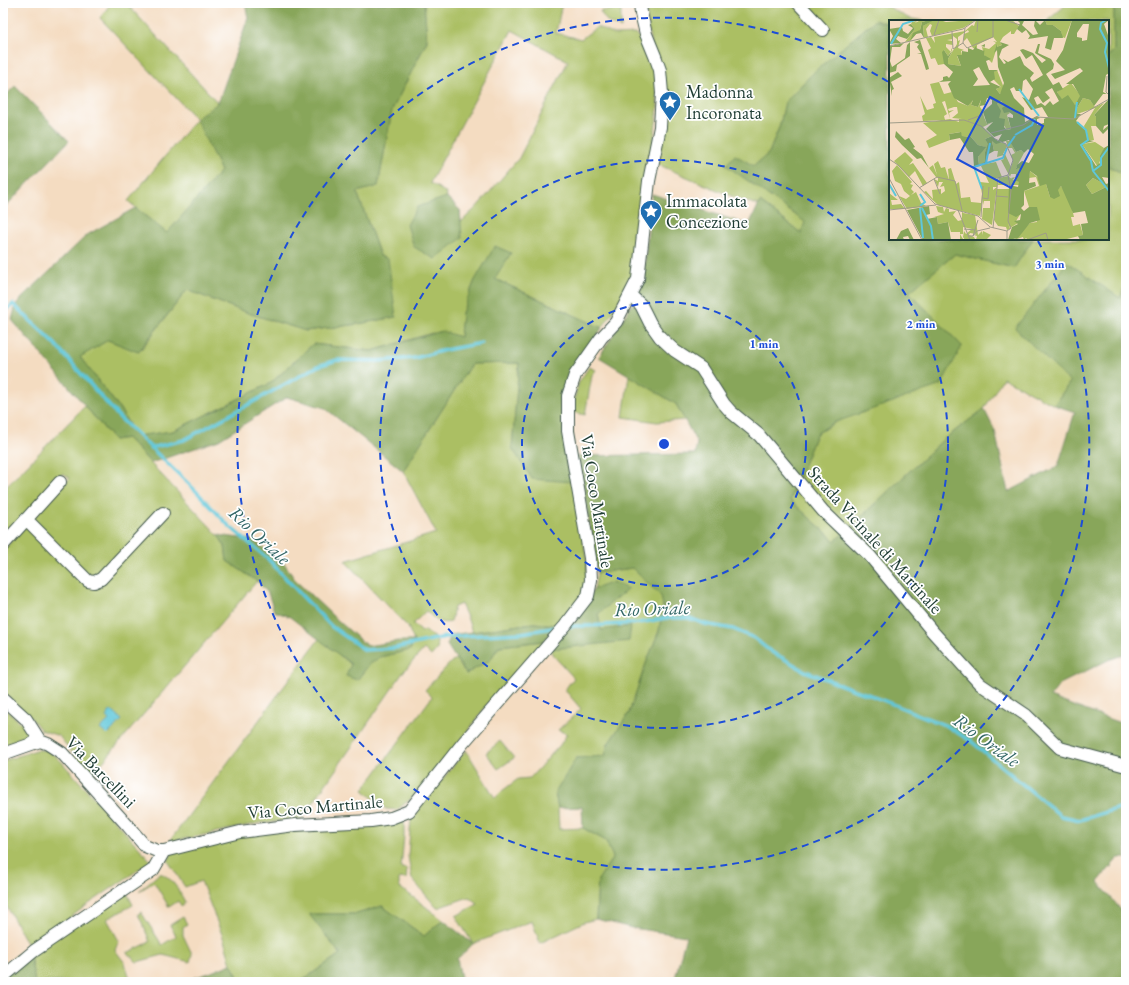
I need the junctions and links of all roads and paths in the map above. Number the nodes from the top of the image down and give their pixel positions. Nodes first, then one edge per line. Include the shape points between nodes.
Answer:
1 (640, 3) edge
2 (798, 3) edge
3 (823, 30) dead end
4 (630, 295) junction
5 (60, 482) dead end
6 (163, 513) dead end
7 (26, 519) junction
8 (3, 546) edge
9 (3, 698) edge
10 (40, 741) junction
11 (3, 754) edge
12 (1126, 766) edge
13 (164, 851) junction
14 (3, 977) edge

1 - 4 street, Via Coco Martinale via 646,34 660,70 662,93 660,127 649,181 638,279
2 - 3 street
4 - 12 street, Strada Vicinale di Martinale via 641,305 660,337 675,351 701,368 731,412 759,435 823,512 870,556 980,684 1026,715 1060,748
4 - 13 street, Via Coco Martinale via 616,322 601,338 575,375 568,396 568,431 590,558 591,580 588,596 565,626 463,743 409,811 391,818 371,821 295,825 240,832
5 - 7 street
6 - 7 street via 101,579 94,582 88,581
7 - 8 street
9 - 10 street via 26,719
10 - 11 street, Via Barcellini
10 - 13 street, Via Barcellini via 62,753 145,846 157,852
13 - 14 street via 153,870 34,951

